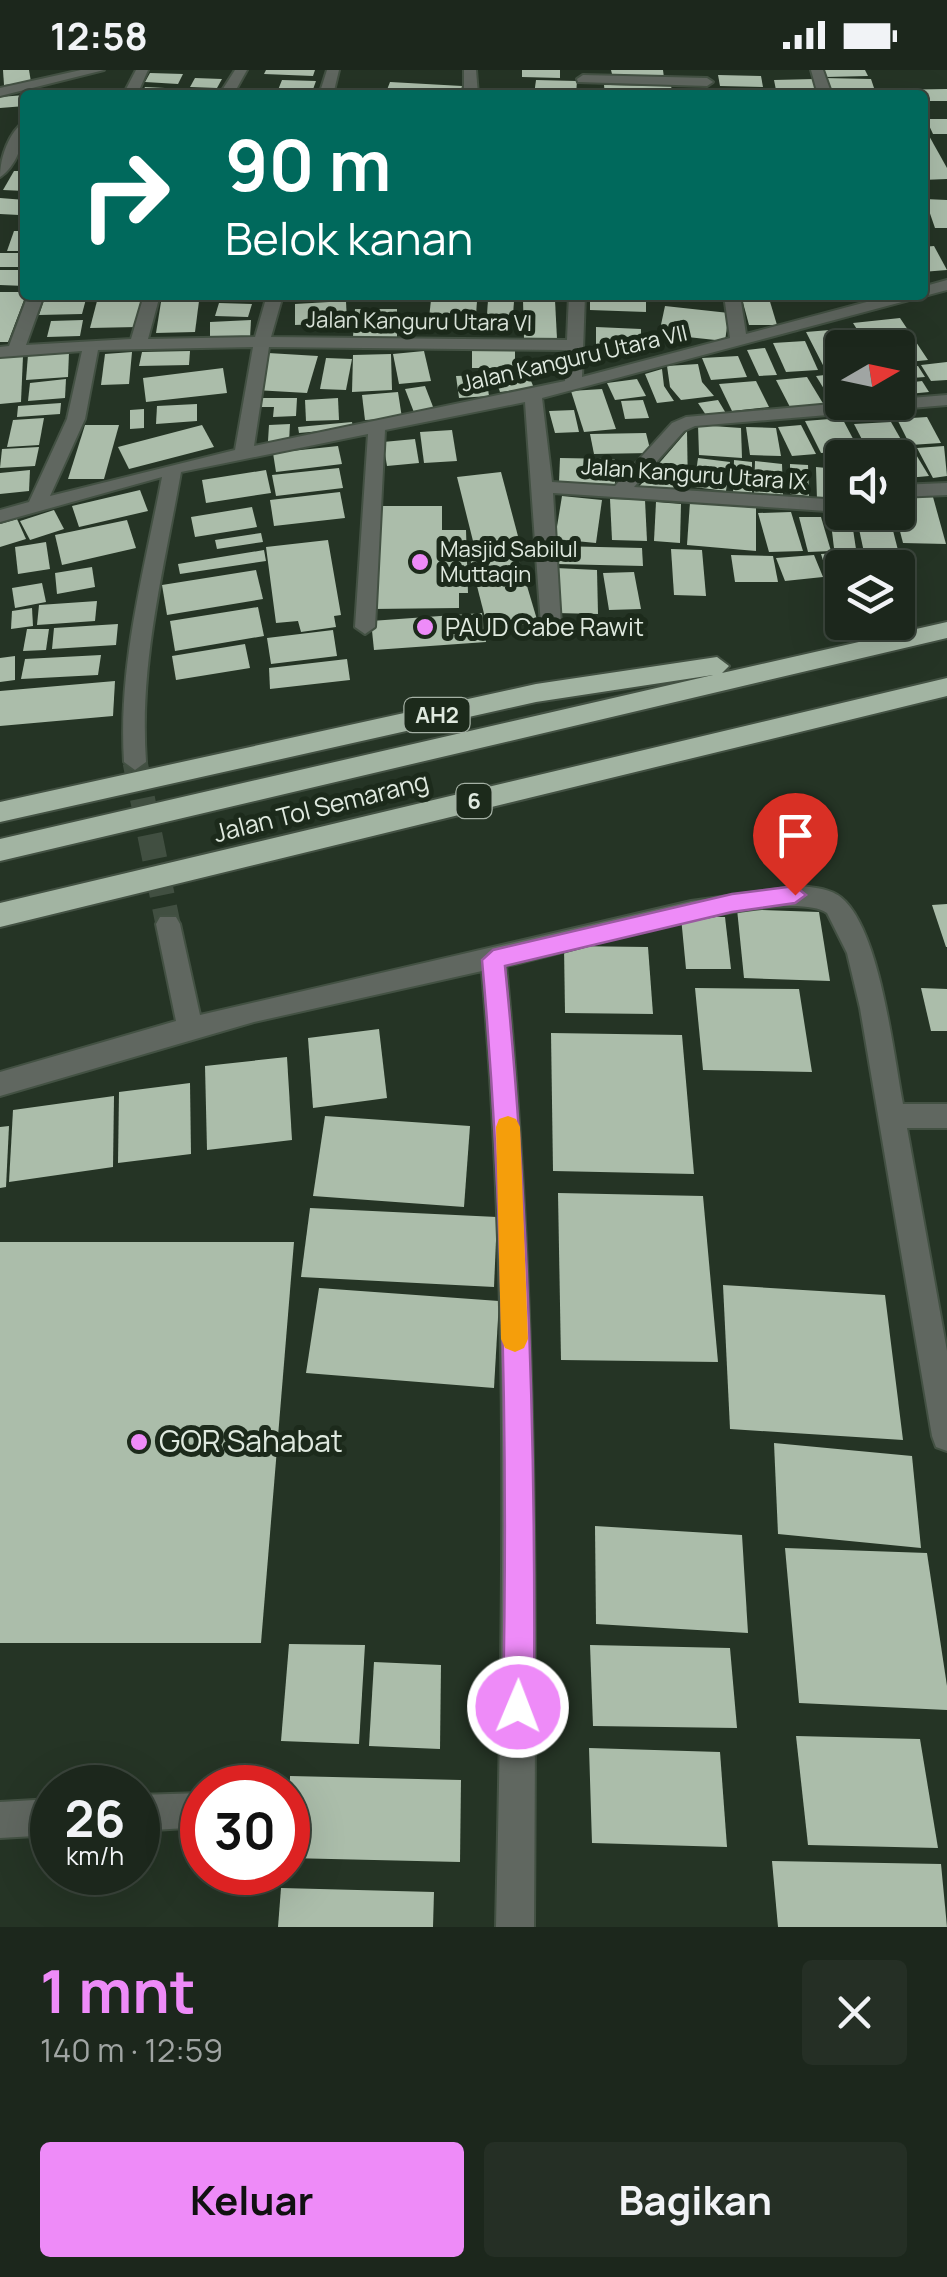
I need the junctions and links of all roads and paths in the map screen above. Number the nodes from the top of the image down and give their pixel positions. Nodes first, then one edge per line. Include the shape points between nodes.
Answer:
1 (98, 70) edge
2 (584, 75) edge
3 (50, 79) junction
4 (707, 82) dead end
5 (44, 90) edge
6 (0, 92) edge
7 (20, 135) edge
8 (0, 173) edge
9 (34, 300) edge
10 (151, 300) edge
11 (273, 300) edge
12 (578, 300) edge
13 (733, 300) edge
14 (887, 300) edge
15 (262, 342) junction
16 (739, 342) junction
17 (138, 344) junction
18 (91, 345) junction
19 (575, 345) junction
20 (8, 352) edge
21 (573, 382) junction
22 (533, 395) junction
23 (947, 400) edge
24 (377, 424) junction
25 (244, 452) junction
26 (173, 468) junction
27 (544, 488) junction
28 (947, 489) edge
29 (915, 490) edge
30 (620, 492) junction
31 (825, 505) edge
32 (36, 506) junction
33 (0, 516) edge
34 (551, 625) dead end
35 (365, 627) dead end
36 (947, 630) edge
37 (878, 645) junction
38 (947, 688) edge
39 (135, 762) tunnel mouth
40 (0, 812) edge
41 (0, 850) edge
42 (0, 915) edge
43 (168, 924) tunnel mouth
44 (493, 960) junction
45 (190, 1028) junction
46 (0, 1084) edge
47 (890, 1116) junction
48 (947, 1116) edge
49 (947, 1436) edge
50 (30, 1819) edge
51 (0, 1820) edge
52 (515, 1927) edge

1 - 3 street
2 - 4 street
3 - 5 street
3 - 6 street
7 - 8 street
9 - 20 street
10 - 17 street
11 - 15 street
12 - 19 street
13 - 16 street
14 - 16 street, Jalan Kanguru Utara VII
15 - 17 street, Jalan Kanguru Utara VI
15 - 19 street, Jalan Kanguru Utara VI
15 - 25 street
16 - 21 street, Jalan Kanguru Utara VII
17 - 18 street, Jalan Kanguru Utara VI
18 - 20 street, Jalan Kanguru Utara VI
18 - 32 street via 76,418
19 - 21 street
21 - 22 street, Jalan Kanguru Utara VII
22 - 24 street, Jalan Kanguru Utara VII
22 - 27 street
23 - 30 street via 692,421
24 - 25 street, Jalan Kanguru Utara VII
24 - 35 street
25 - 26 street, Jalan Kanguru Utara VII
26 - 32 street, Jalan Kanguru Utara VII
26 - 39 street via 138,650 130,725
27 - 30 street, Jalan Kanguru Utara IX
27 - 34 street
28 - 29 street
30 - 31 street, Jalan Kanguru Utara IX
32 - 33 street, Jalan Kanguru Utara VII
36 - 37 highway, Jalan Tol Semarang
37 - 40 highway, AH2 via 536,694
37 - 41 highway, Jalan Tol Semarang
38 - 42 highway, Jalan Tol Semarang / 6
43 - 45 street
44 - 45 street
44 - 47 street via 732,903 795,895 828,899 845,918 864,970
44 - 52 street via 507,1108 521,1524
45 - 46 street
47 - 48 street
47 - 49 street
50 - 51 street

